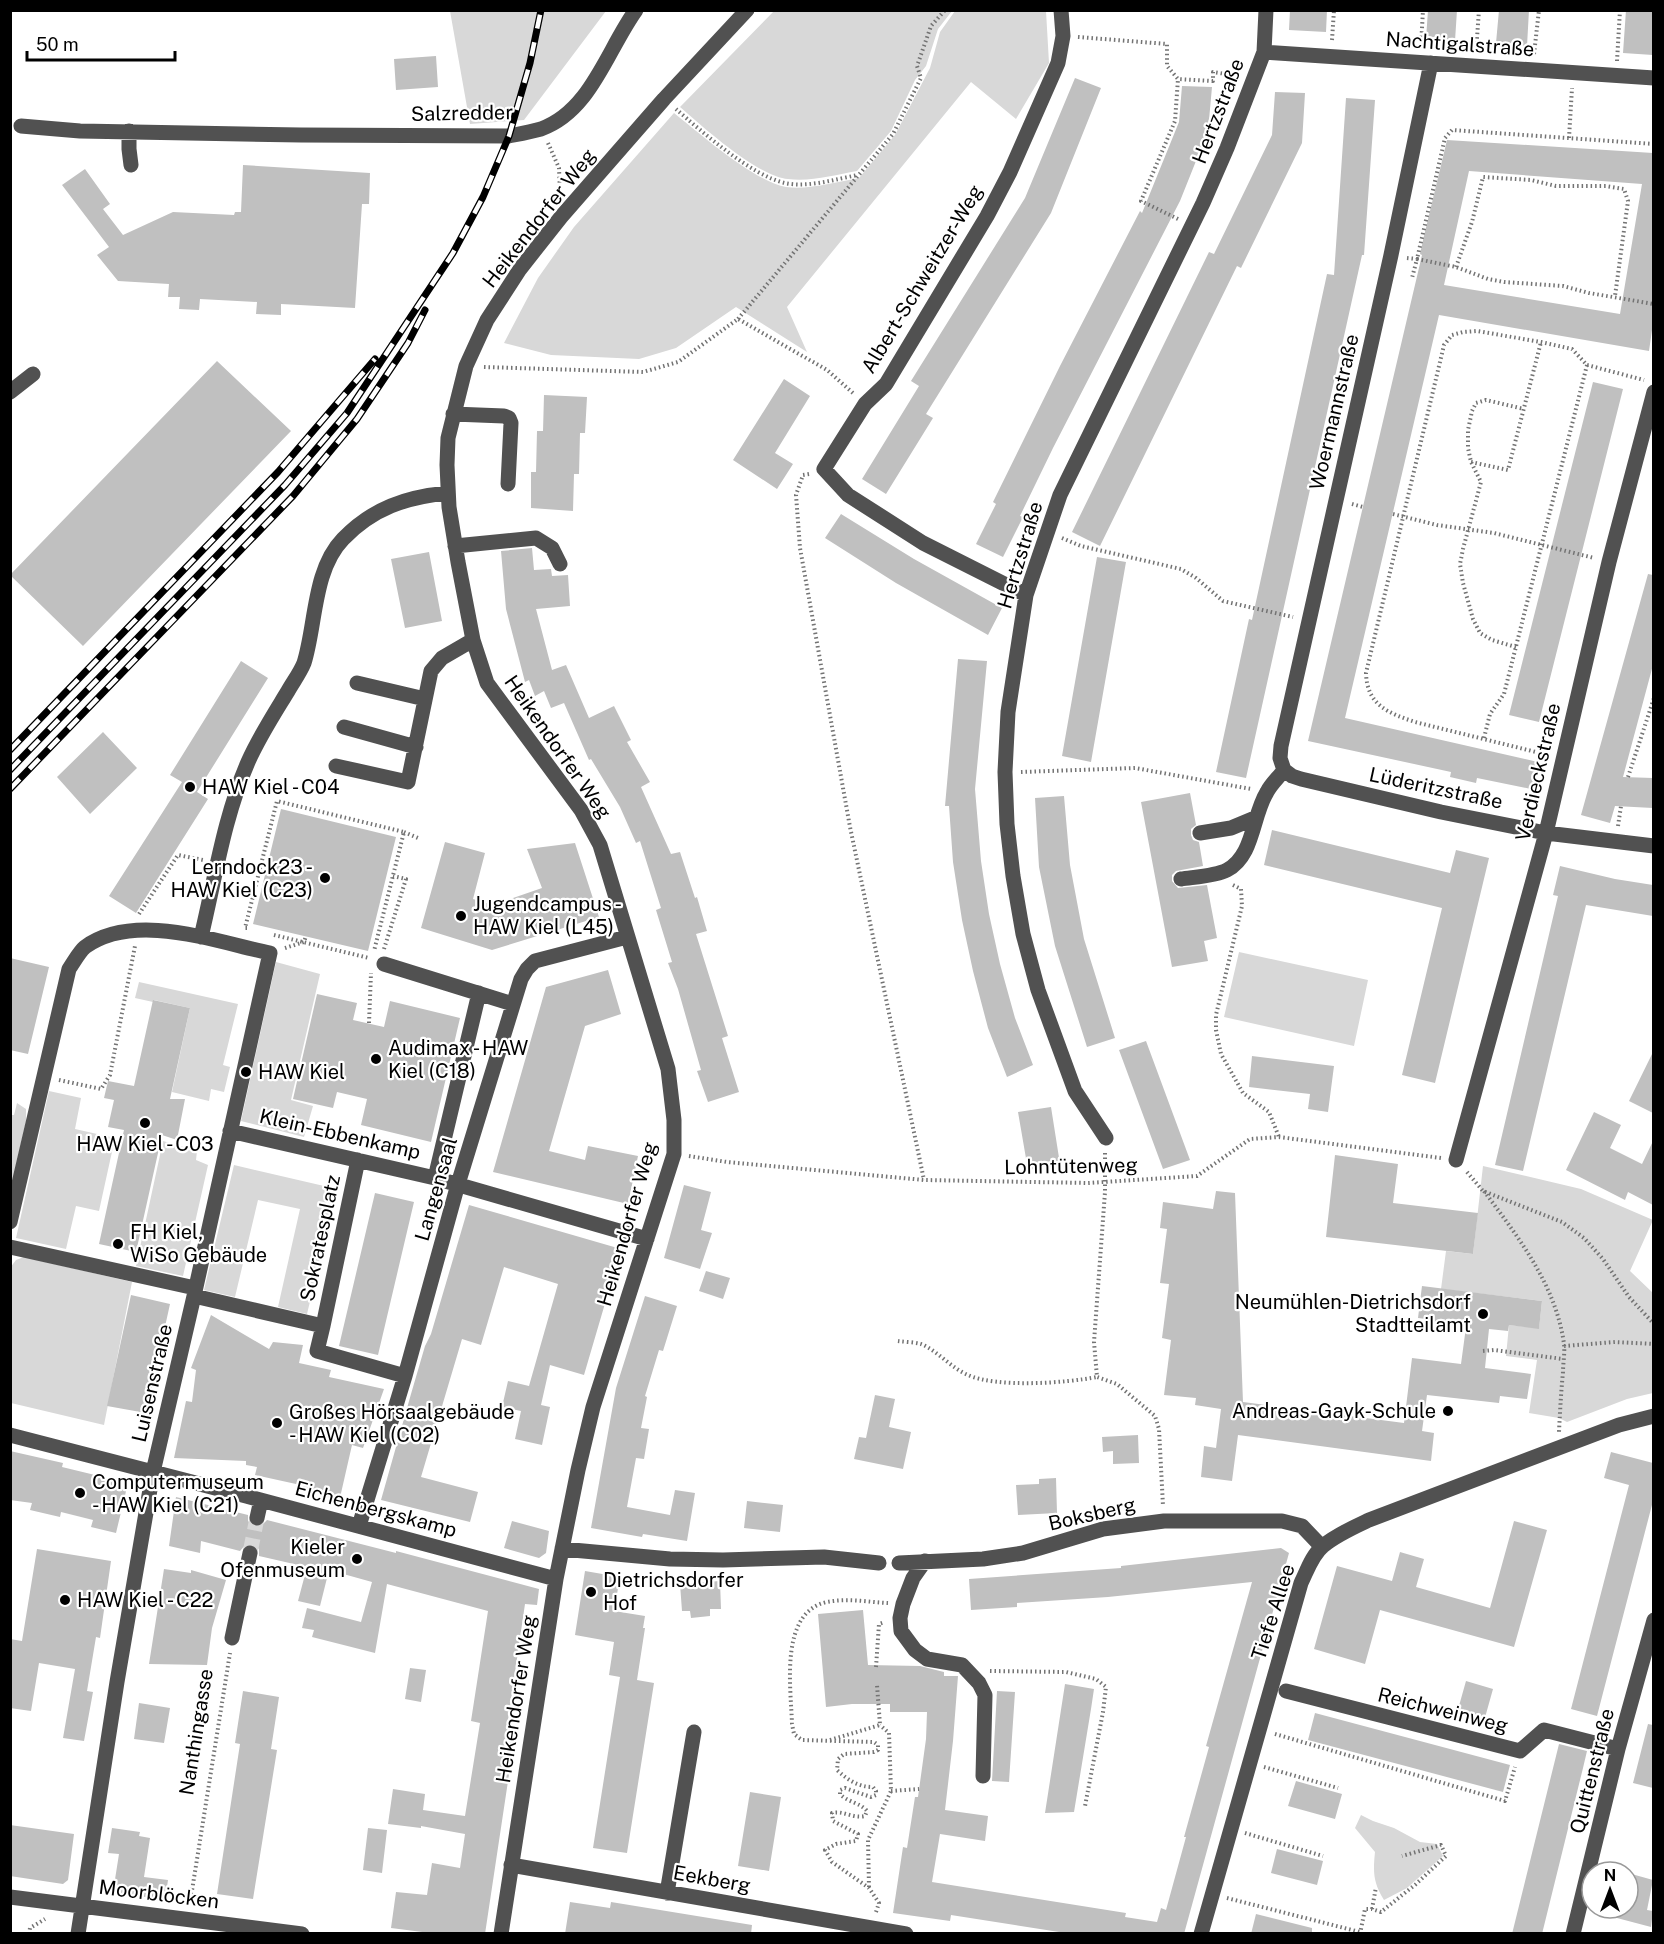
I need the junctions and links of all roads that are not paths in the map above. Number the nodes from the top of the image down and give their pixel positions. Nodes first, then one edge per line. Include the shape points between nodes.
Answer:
1 (636, 10) edge
2 (747, 10) edge
3 (1061, 10) edge
4 (1266, 10) edge
5 (1264, 52) junction
6 (1426, 62) junction
7 (1653, 78) edge
8 (21, 126) dead end
9 (129, 131) junction
10 (131, 165) dead end
11 (33, 374) dead end
12 (10, 392) edge
13 (1653, 392) edge
14 (453, 414) junction
15 (508, 484) dead end
16 (448, 493) junction
17 (455, 546) junction
18 (560, 564) dead end
19 (1026, 595) junction
20 (473, 640) junction
21 (357, 683) dead end
22 (425, 699) junction
23 (344, 727) dead end
24 (416, 747) junction
25 (336, 766) dead end
26 (1284, 770) junction
27 (1255, 818) junction
28 (1200, 833) dead end
29 (1546, 833) junction
30 (1653, 846) edge
31 (1181, 879) dead end
32 (627, 937) junction
33 (201, 938) junction
34 (378, 967) road end
35 (479, 993) junction
36 (513, 1004) junction
37 (230, 1131) junction
38 (1106, 1138) road end
39 (358, 1160) junction
40 (1456, 1160) road end
41 (435, 1178) junction
42 (458, 1184) junction
43 (10, 1222) edge
44 (647, 1239) junction
45 (10, 1247) edge
46 (195, 1292) junction
47 (323, 1326) junction
48 (405, 1376) junction
49 (1653, 1416) edge
50 (10, 1435) edge
51 (153, 1472) junction
52 (261, 1500) junction
53 (257, 1518) tunnel mouth
54 (359, 1526) junction
55 (1322, 1547) junction
56 (562, 1549) junction
57 (250, 1553) tunnel mouth
58 (925, 1561) junction
59 (879, 1563) dead end
60 (899, 1563) dead end
61 (556, 1579) junction
62 (1653, 1620) edge
63 (232, 1638) road end
64 (1286, 1691) dead end
65 (694, 1732) dead end
66 (1618, 1749) junction
67 (982, 1776) dead end
68 (511, 1865) junction
69 (667, 1893) junction
70 (10, 1897) edge
71 (82, 1906) junction
72 (868, 1931) edge
73 (78, 1934) edge
74 (302, 1934) edge
75 (501, 1934) edge
76 (906, 1934) edge
77 (1201, 1934) edge
78 (1573, 1934) edge

1 - 9 street, Salzredder via 589,89 565,116 542,128 508,136
2 - 14 street, Heikendorfer Weg via 664,99 520,269 487,320 466,366
3 - 19 street, Albert-Schweitzer-Weg via 1063,36 1058,63 1010,172 886,384 865,404 824,470 848,495 923,543
4 - 5 street, Hertzstraße
5 - 6 street, Nachtigalstraße
5 - 19 street, Hertzstraße via 1192,226 1060,495
6 - 7 street, Nachtigalstraße
6 - 26 street, Woermannstraße via 1391,255 1281,746
8 - 9 street, Salzredder
9 - 10 street
11 - 12 street
13 - 29 street, Verdieckstraße
14 - 15 street via 509,418
14 - 16 street, Heikendorfer Weg via 448,438
16 - 17 street, Heikendorfer Weg
16 - 33 street via 405,500 382,510 341,541 328,562 317,593 303,667 248,761 233,802
17 - 18 street via 536,538 552,548
17 - 20 street, Heikendorfer Weg
19 - 38 street, Hertzstraße via 1008,712 1005,772 1013,876 1038,990 1075,1091
20 - 22 street via 442,658 431,671
20 - 32 street, Heikendorfer Weg via 487,683 581,810 600,845
21 - 22 street
22 - 24 street
23 - 24 street
24 - 25 street via 408,782
26 - 27 street via 1266,792
26 - 29 street, Lüderitzstraße via 1312,782
27 - 28 street via 1231,828
27 - 31 street via 1240,861 1226,871
29 - 30 street, Lüderitzstraße
29 - 40 street, Verdieckstraße
32 - 36 street, Langensaal via 535,961 520,979
32 - 44 street, Heikendorfer Weg via 668,1069 674,1120 674,1154
33 - 37 street, Luisenstraße via 270,953
33 - 43 street via 178,932 110,934 84,948 69,969
34 - 35 street
35 - 36 street
35 - 41 street
36 - 42 street, Langensaal
37 - 39 street, Klein-Ebbenkamp
37 - 46 street, Luisenstraße
39 - 41 street, Klein-Ebbenkamp
39 - 47 street, Sokratesplatz
41 - 42 street, Klein-Ebbenkamp
42 - 44 street, Klein-Ebbenkamp
42 - 48 street, Langensaal
44 - 56 street, Heikendorfer Weg via 593,1407
45 - 46 street, Sokratesplatz
46 - 47 street, Sokratesplatz
46 - 51 street, Luisenstraße
47 - 48 street, Sokratesplatz via 317,1351
48 - 54 street, Langensaal
49 - 55 street, Tiefe Allee via 1619,1425 1369,1520
50 - 51 street, Eichenbergskamp
51 - 52 street, Eichenbergskamp
51 - 71 street, Luisenstraße
52 - 53 street
52 - 54 street, Eichenbergskamp
54 - 61 street, Eichenbergskamp
55 - 58 street, Boksberg via 1302,1526 1282,1521 1164,1521 1103,1529 1023,1553
55 - 77 street, Tiefe Allee via 1301,1583
56 - 59 street via 670,1559 824,1557
56 - 61 street, Heikendorfer Weg
57 - 63 street
58 - 60 street, Boksberg
58 - 67 street via 913,1578 902,1611 901,1631 927,1659 962,1665 979,1683 985,1695
61 - 68 street, Heikendorfer Weg
62 - 66 street, Quittenstraße
64 - 66 street, Reichweinweg via 1520,1751 1544,1730
65 - 69 street
66 - 78 street, Quittenstraße
68 - 69 street, Eekberg
68 - 75 street, Heikendorfer Weg
69 - 72 street, Eekberg
70 - 71 street, Moorblöcken
71 - 73 street, Luisenstraße
71 - 74 street, Moorblöcken
72 - 76 street, Eekberg

